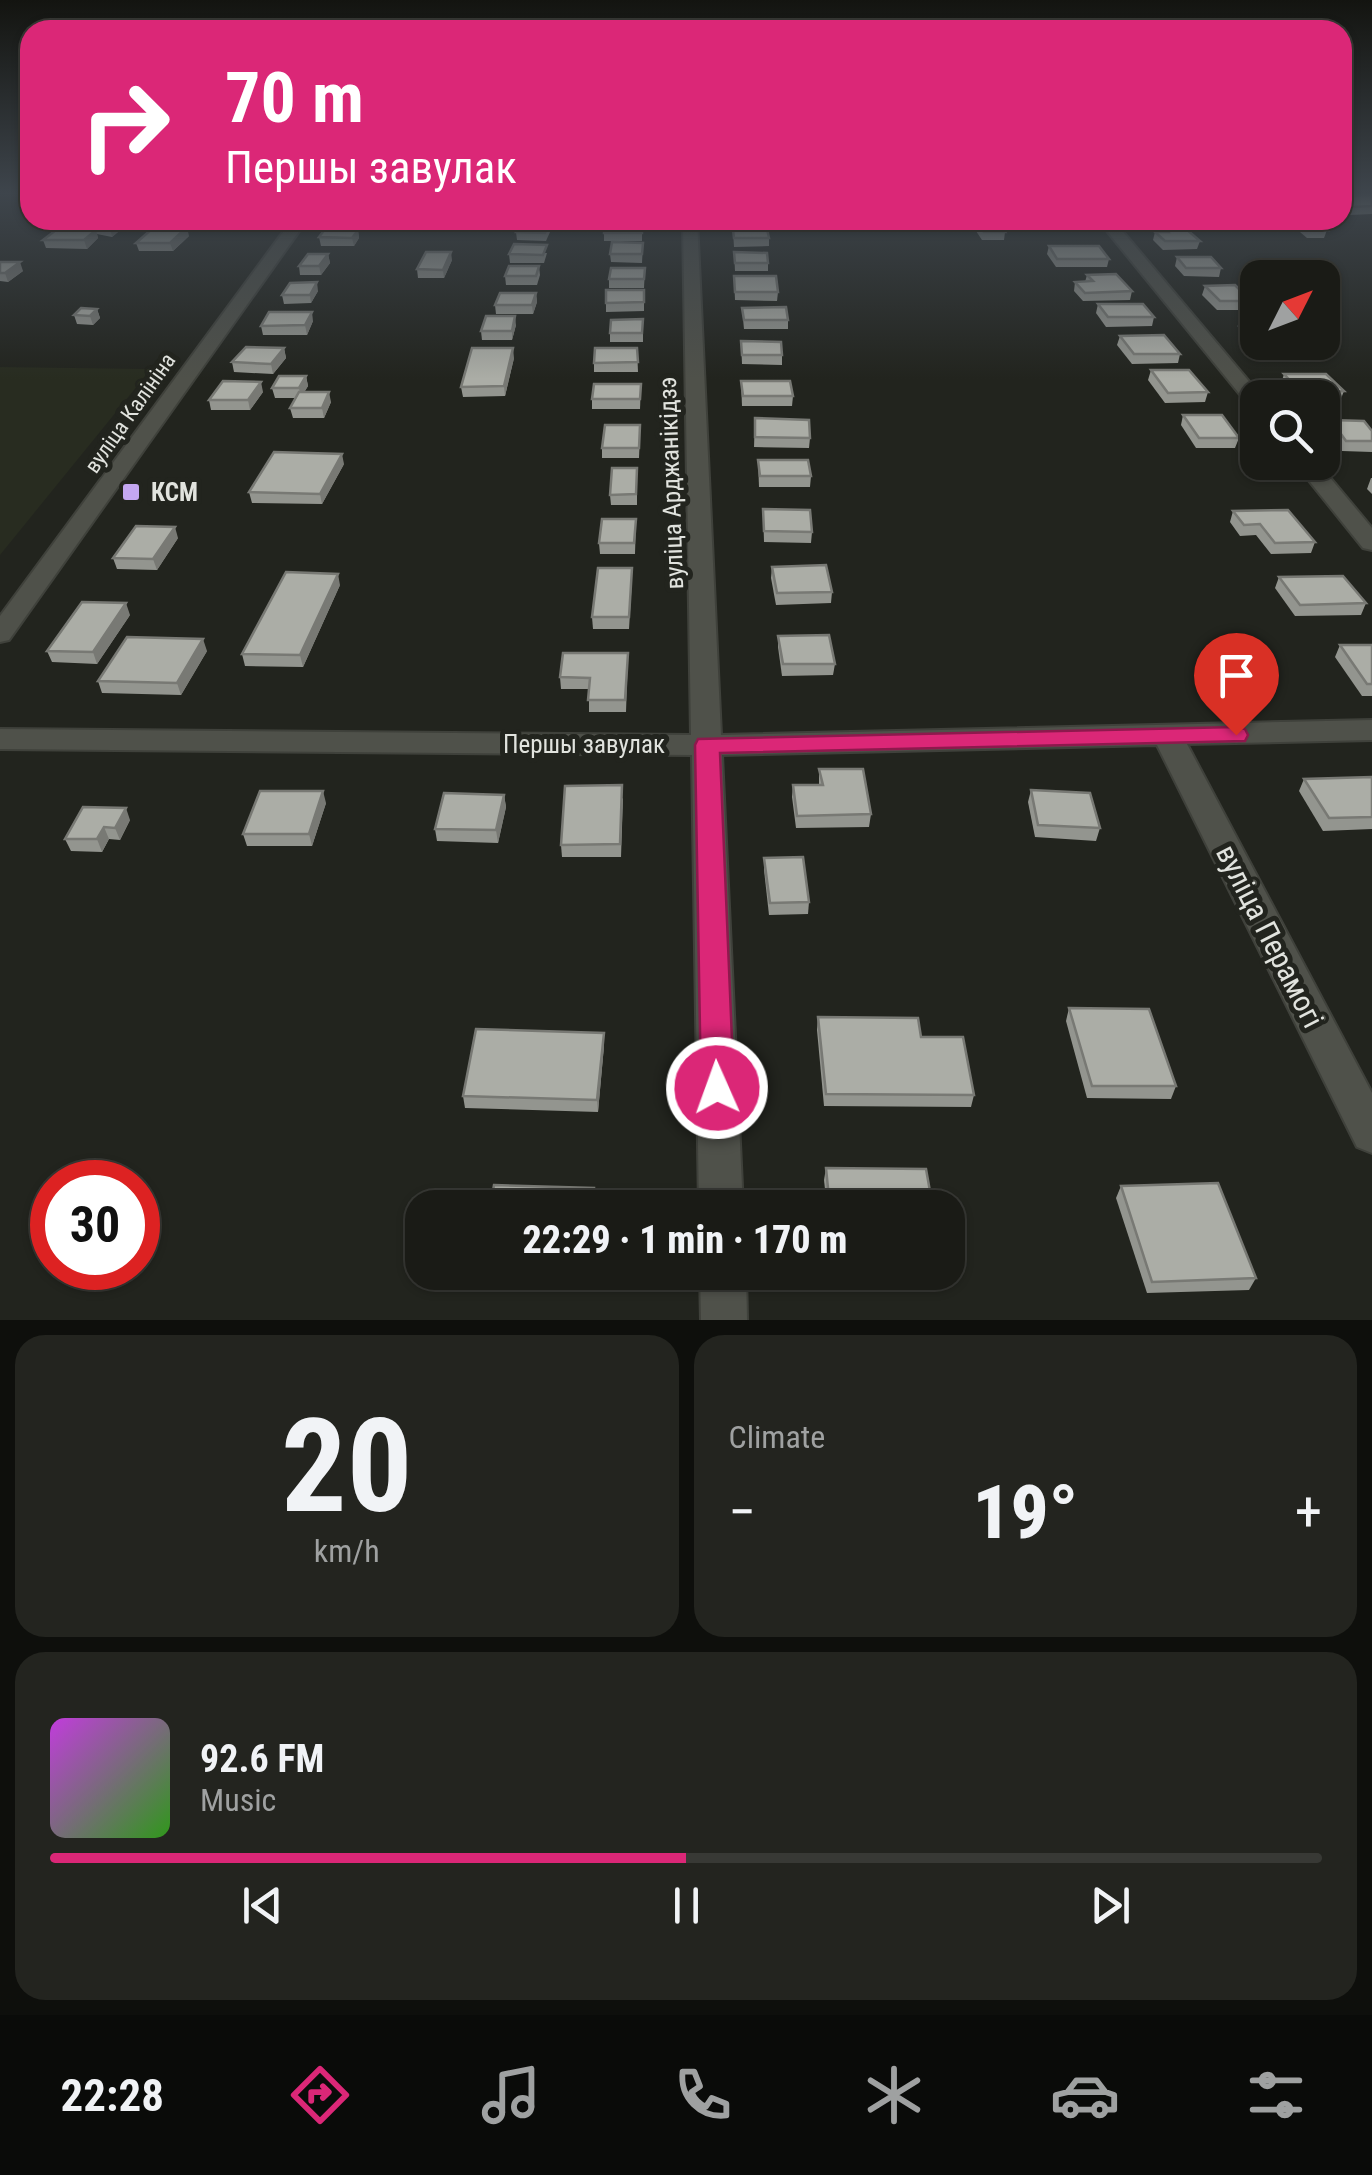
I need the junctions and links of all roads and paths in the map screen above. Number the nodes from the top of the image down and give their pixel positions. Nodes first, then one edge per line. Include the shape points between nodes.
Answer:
1 (274, 256) edge
2 (691, 256) edge
3 (1135, 256) edge
4 (1240, 382) edge
5 (1321, 480) edge
6 (1372, 543) edge
7 (0, 634) edge
8 (1372, 730) edge
9 (1168, 737) junction
10 (0, 739) edge
11 (707, 745) junction
12 (1372, 1134) edge
13 (720, 1190) edge
14 (723, 1290) edge
15 (724, 1320) edge

1 - 7 street, вуліца Калініна
2 - 11 street, вуліца Арджанікідзэ
3 - 4 street
5 - 6 street
8 - 9 street, Першы завулак
9 - 11 street, Першы завулак
9 - 12 street, вуліца Перамогі
10 - 11 street, Першы завулак
11 - 13 street, вуліца Арджанікідзэ
14 - 15 street

